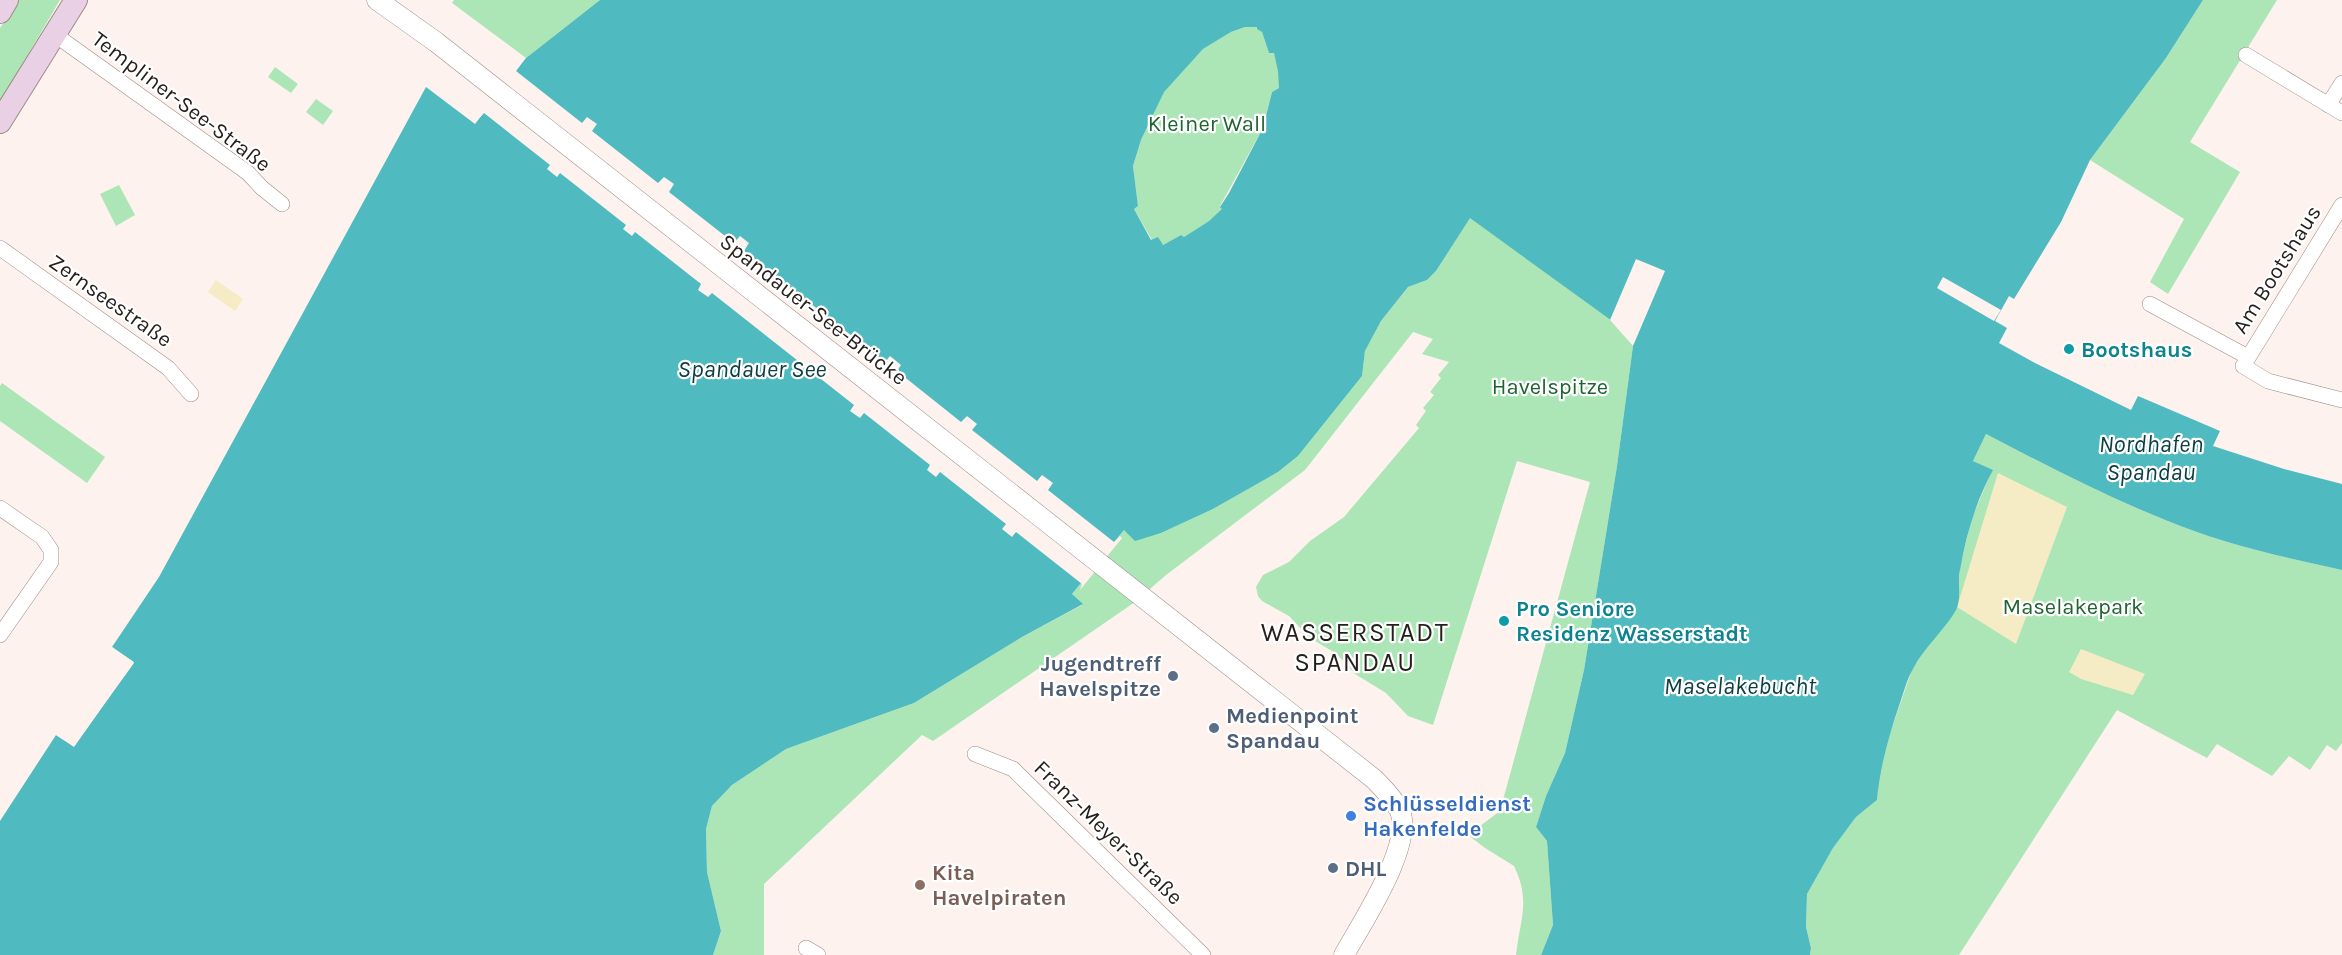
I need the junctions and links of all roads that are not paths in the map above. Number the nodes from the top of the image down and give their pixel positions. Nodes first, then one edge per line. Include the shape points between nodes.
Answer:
1 (7, 0) edge
2 (76, 0) edge
3 (377, 0) edge
4 (0, 12) edge
5 (54, 34) junction
6 (2246, 55) dead end
7 (2342, 82) edge
8 (2328, 105) junction
9 (2342, 113) edge
10 (0, 122) edge
11 (282, 204) dead end
12 (2342, 205) edge
13 (0, 248) edge
14 (2150, 304) dead end
15 (2246, 362) junction
16 (191, 394) dead end
17 (2342, 400) edge
18 (0, 508) edge
19 (0, 635) edge
20 (975, 754) dead end
21 (1203, 955) edge
22 (1344, 955) edge

1 - 4 main road
2 - 5 main road
3 - 22 street, Spandauer-See-Brücke via 436,42 1374,779 1400,812 1402,825 1396,860
5 - 10 main road
5 - 11 street, Templiner-See-Straße via 248,173
6 - 8 street
7 - 8 street
8 - 9 street
12 - 15 street, Am Bootshaus
13 - 16 street, Zernseestraße via 168,368
14 - 15 street, Am Bootshaus
15 - 17 street via 2268,381
18 - 19 street via 42,537 51,550 51,562
20 - 21 street, Franz-Meyer-Straße via 1012,769

